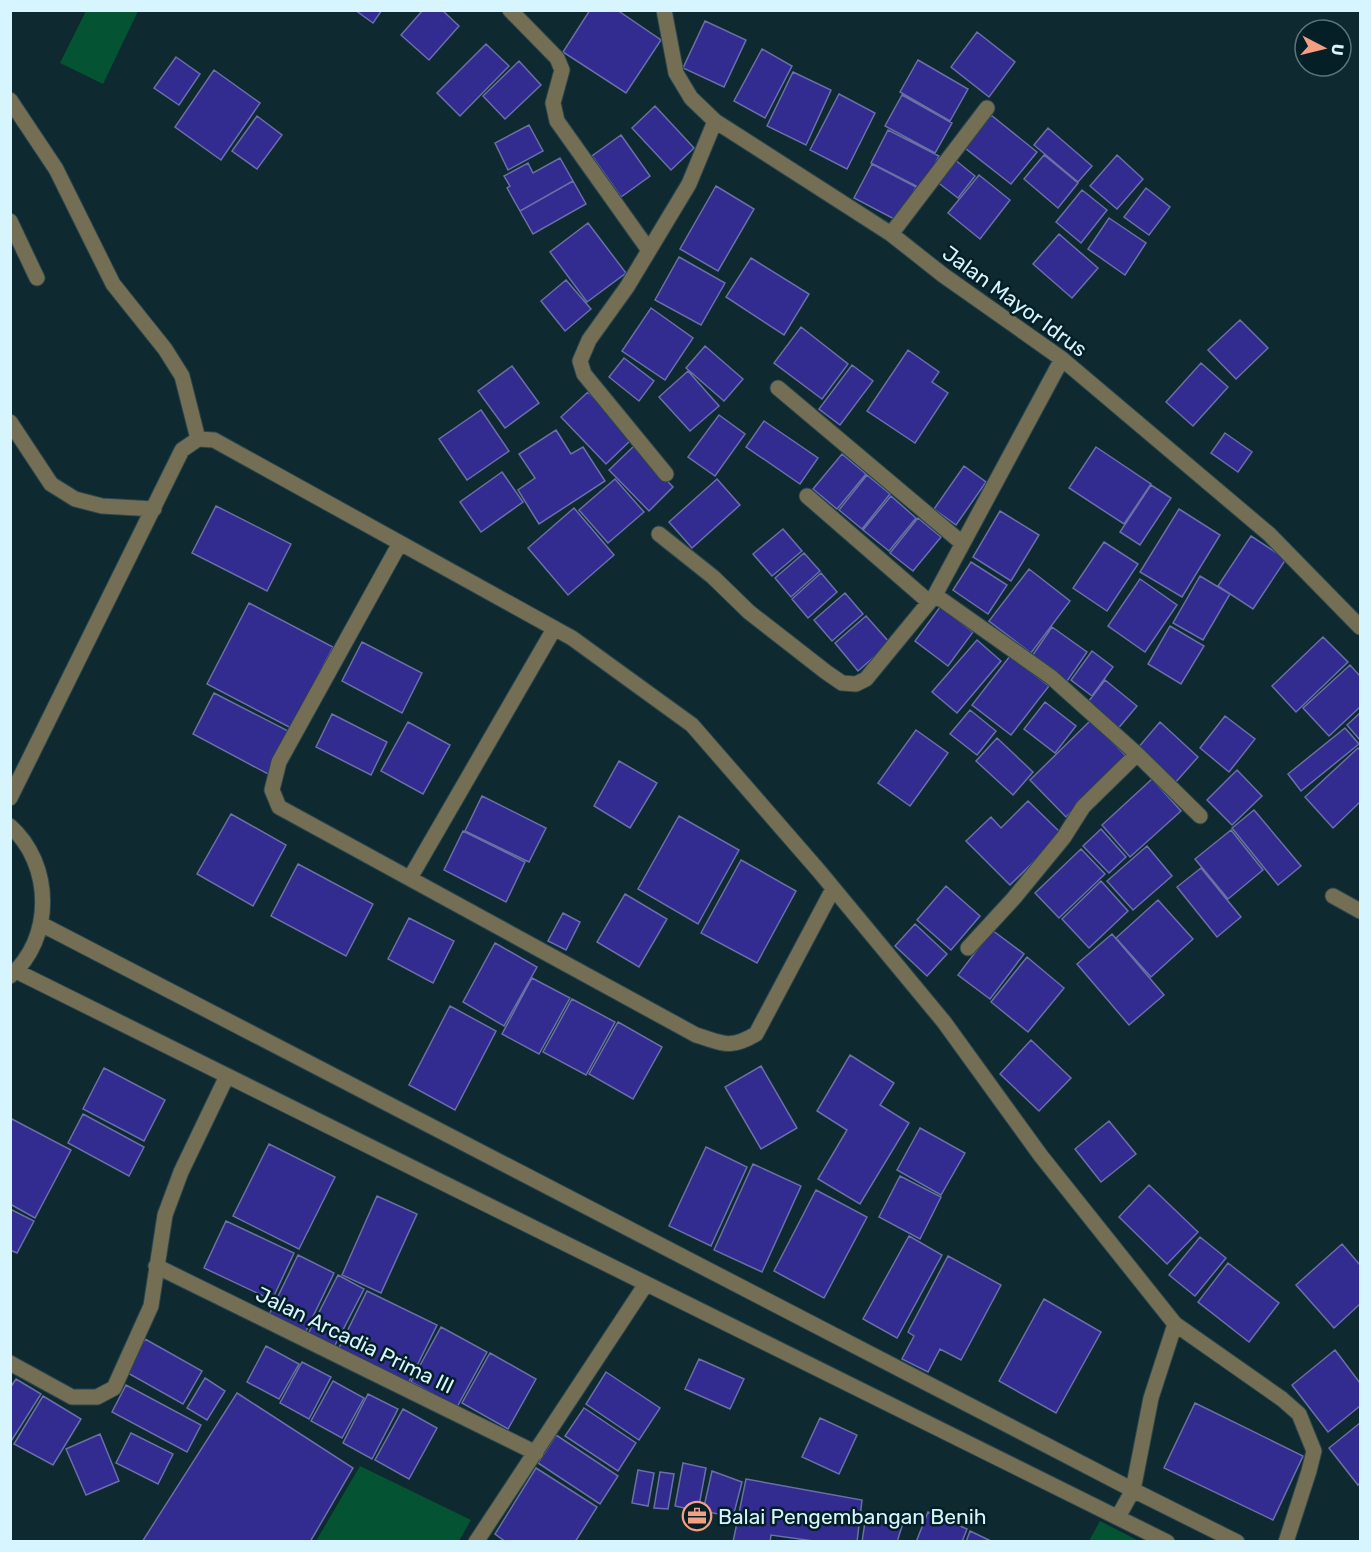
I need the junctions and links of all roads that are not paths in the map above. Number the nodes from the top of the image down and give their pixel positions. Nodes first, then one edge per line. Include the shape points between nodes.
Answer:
1 (510, 10) edge
2 (664, 10) edge
3 (10, 100) edge
4 (987, 108) dead end
5 (715, 121) junction
6 (10, 221) edge
7 (891, 234) junction
8 (648, 249) junction
9 (37, 278) dead end
10 (1062, 359) junction
11 (778, 388) dead end
12 (10, 422) edge
13 (198, 439) junction
14 (666, 474) dead end
15 (807, 496) dead end
16 (154, 509) junction
17 (659, 534) dead end
18 (400, 543) junction
19 (962, 543) junction
20 (932, 598) junction
21 (1360, 627) edge
22 (554, 629) junction
23 (1137, 754) junction
24 (10, 798) edge
25 (1200, 816) dead end
26 (10, 826) edge
27 (410, 878) junction
28 (833, 889) junction
29 (1333, 896) dead end
30 (1360, 911) edge
31 (41, 924) junction
32 (968, 948) dead end
33 (13, 974) edge
34 (227, 1076) junction
35 (156, 1266) junction
36 (646, 1284) junction
37 (1175, 1324) junction
38 (10, 1363) edge
39 (536, 1453) junction
40 (1133, 1490) junction
41 (1118, 1517) junction
42 (476, 1542) edge
43 (1167, 1542) edge
44 (1237, 1542) edge
45 (1286, 1542) edge

1 - 8 street via 557,58 562,70 553,103 557,121
2 - 5 street, Jalan Mayor Idrus via 676,73 691,98
3 - 13 street via 56,170 113,284 182,376
4 - 7 street
5 - 7 street, Jalan Mayor Idrus
5 - 8 street via 689,184
6 - 9 street
7 - 10 street, Jalan Mayor Idrus
8 - 14 street via 627,287 589,340 580,362 584,374
10 - 19 street
10 - 21 street, Jalan Mayor Idrus via 1269,534
11 - 19 street
12 - 16 street via 51,484 75,499 102,506
13 - 16 street via 182,450
13 - 18 street via 214,440
15 - 20 street
16 - 24 street
17 - 20 street via 713,576 749,612 842,683 856,684 866,679
18 - 22 street
18 - 27 street via 279,762 272,790 279,807
19 - 20 street
20 - 23 street via 1051,677
22 - 27 street
22 - 28 street via 692,725
23 - 25 street
23 - 32 street via 1083,807 1057,846
26 - 31 street via 37,865 42,884
27 - 28 street via 696,1035 728,1045 756,1034
28 - 37 street via 944,1022 1041,1156
29 - 30 street
31 - 33 street via 32,949
31 - 40 street
33 - 34 street
34 - 35 street via 165,1215
34 - 36 street
35 - 38 street via 151,1306 114,1388 97,1397 72,1396
35 - 39 street, Jalan Arcadia Prima III
36 - 39 street
36 - 41 street
37 - 40 street via 1151,1398
37 - 45 street via 1299,1414 1314,1450
39 - 42 street
40 - 41 street
40 - 44 street
41 - 43 street

